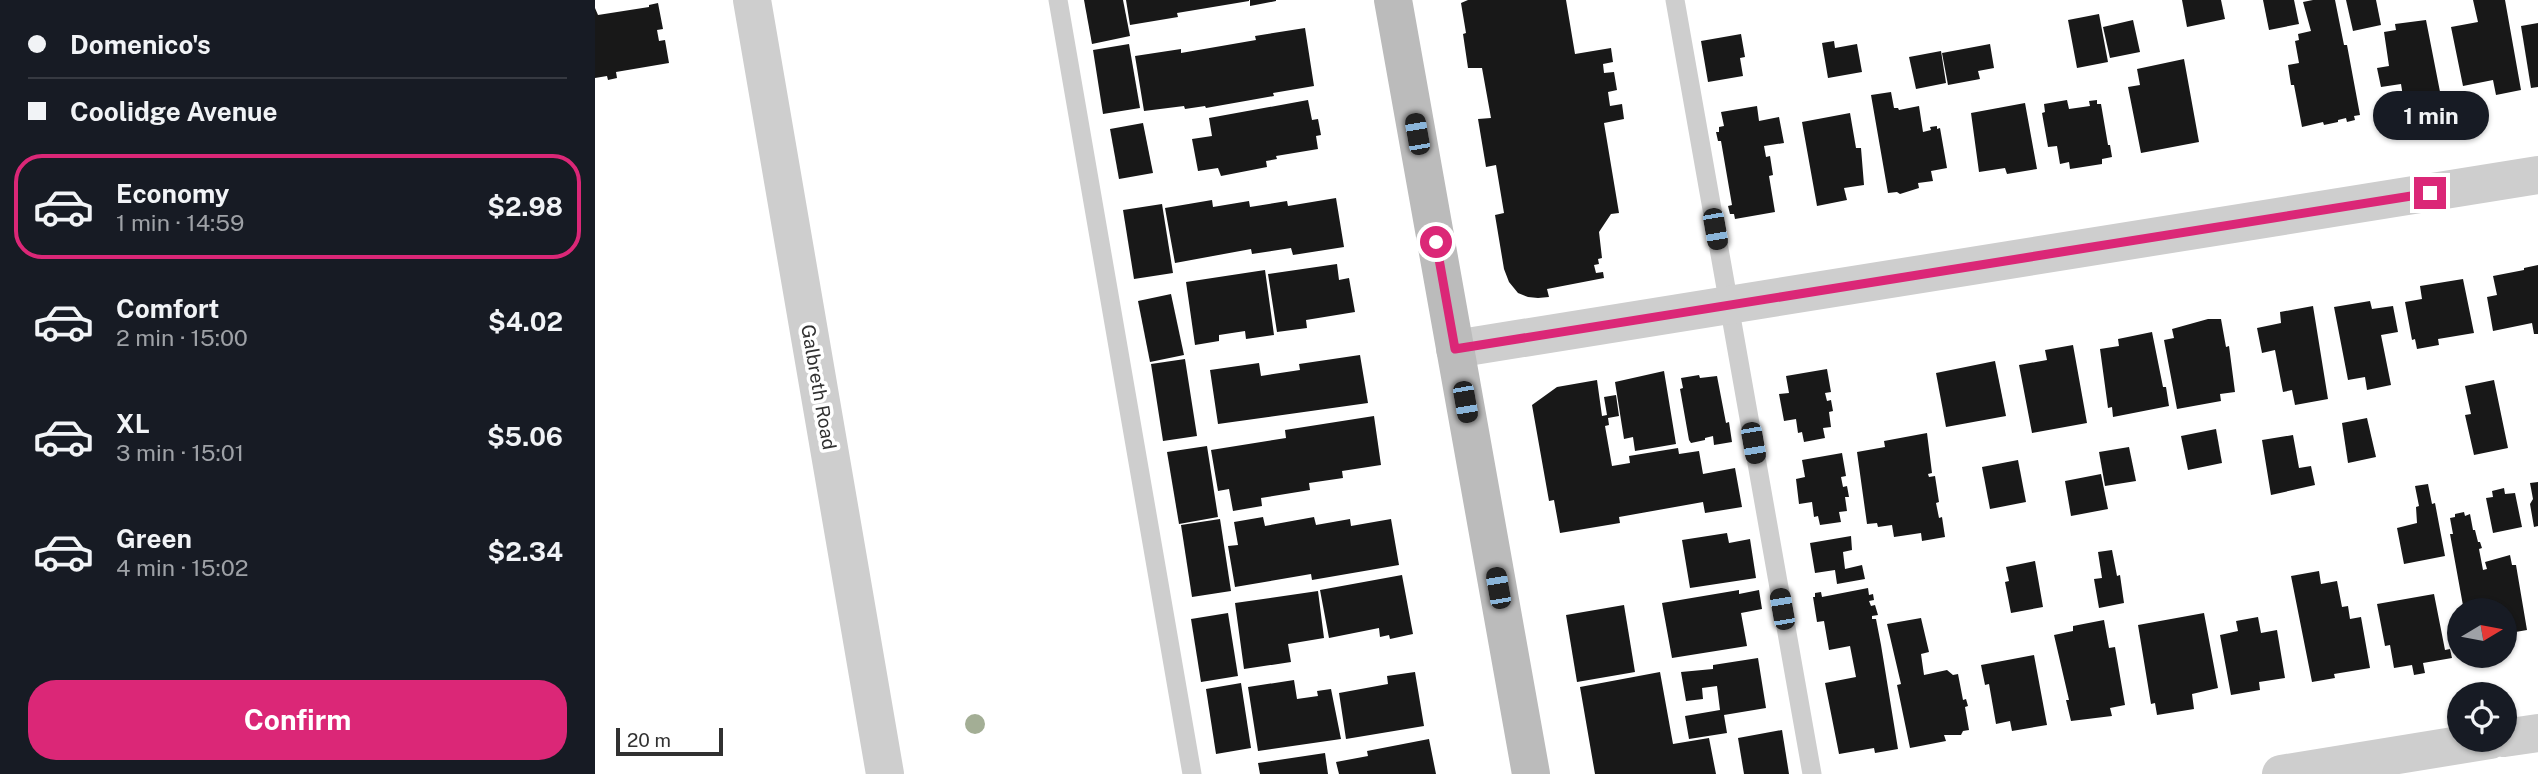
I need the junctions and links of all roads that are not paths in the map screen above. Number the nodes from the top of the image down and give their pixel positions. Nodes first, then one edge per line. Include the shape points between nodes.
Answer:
1 (752, 0) edge
2 (1058, 0) edge
3 (1393, 0) edge
4 (1675, 0) edge
5 (2538, 175) edge
6 (1728, 306) junction
7 (1455, 349) junction
8 (2538, 733) edge
9 (2517, 736) edge
10 (2447, 747) edge
11 (885, 774) edge
12 (1192, 774) edge
13 (1531, 774) edge
14 (1812, 774) edge
15 (2281, 774) edge

1 - 11 street, Galbreth Road
2 - 12 lane
3 - 7 main road
4 - 6 lane
5 - 6 street
6 - 7 street
6 - 14 lane
7 - 13 main road
8 - 9 street
10 - 15 street

